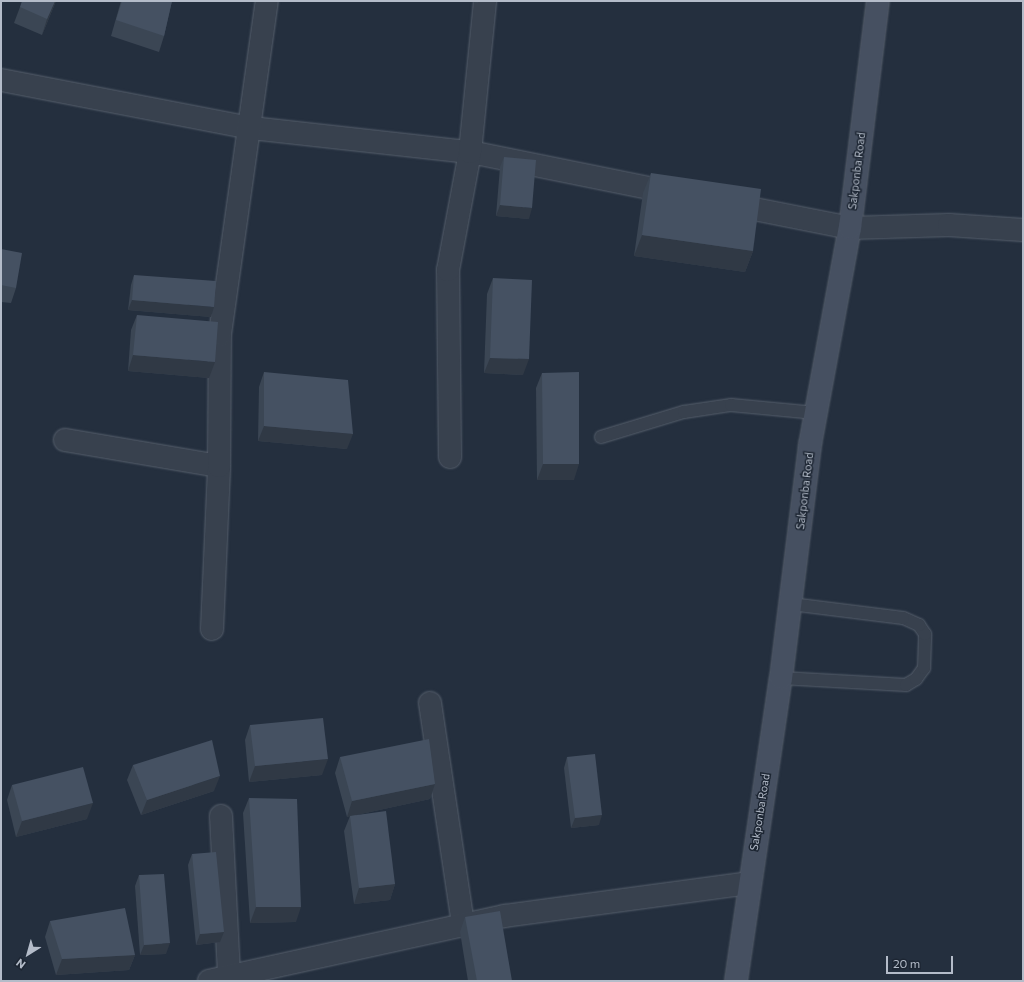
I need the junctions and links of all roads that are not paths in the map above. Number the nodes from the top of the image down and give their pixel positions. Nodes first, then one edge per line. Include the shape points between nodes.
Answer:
1 (267, 1) edge
2 (486, 1) edge
3 (878, 1) edge
4 (1, 80) edge
5 (251, 128) junction
6 (470, 152) junction
7 (850, 228) junction
8 (1023, 230) edge
9 (816, 413) junction
10 (600, 437) dead end
11 (65, 440) dead end
12 (450, 457) dead end
13 (219, 466) junction
14 (791, 604) junction
15 (212, 629) dead end
16 (781, 678) junction
17 (430, 704) dead end
18 (222, 816) dead end
19 (749, 883) junction
20 (463, 924) junction
21 (219, 978) edge
22 (736, 981) edge

1 - 5 street
2 - 6 street
3 - 7 main road, Sakponba Road
4 - 5 street
5 - 6 street
5 - 13 street via 220,334
6 - 7 street
6 - 12 street via 448,270
7 - 8 street via 949,225
7 - 9 main road, Sakponba Road
9 - 10 lane via 731,405 684,412
9 - 14 main road, Sakponba Road
11 - 13 street
13 - 15 street
14 - 16 main road, Sakponba Road
14 - 16 lane via 903,618 919,625 925,634 924,668 916,679 906,685
16 - 19 main road, Sakponba Road
17 - 20 street
18 - 21 street
19 - 20 street
19 - 22 main road, Sakponba Road
20 - 21 street

